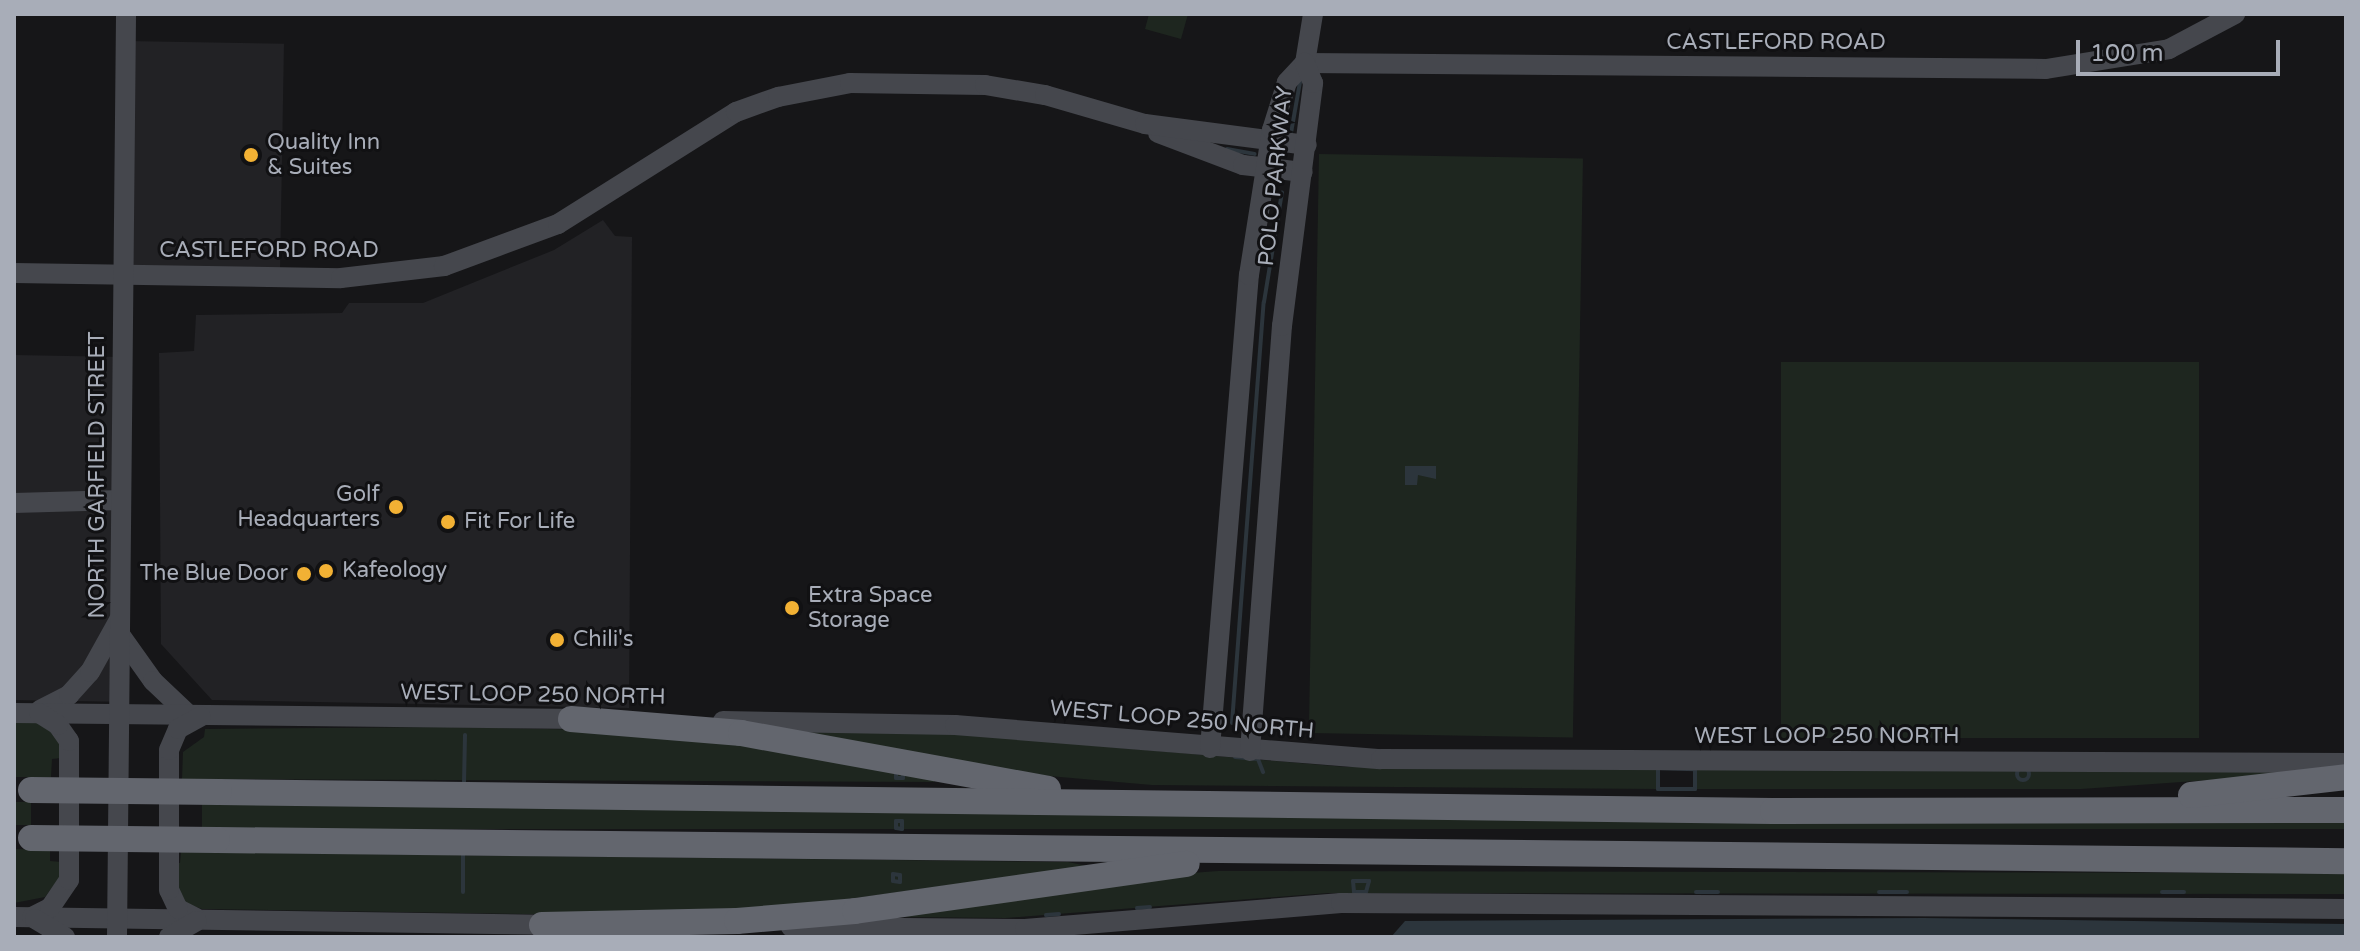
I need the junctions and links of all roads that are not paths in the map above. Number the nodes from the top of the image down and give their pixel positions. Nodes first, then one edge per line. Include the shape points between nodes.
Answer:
1 (126, 14) edge
2 (1313, 14) edge
3 (2235, 14) edge
4 (1305, 63) junction
5 (1145, 124) junction
6 (1270, 139) junction
7 (1307, 145) junction
8 (1266, 168) junction
9 (1303, 172) junction
10 (14, 273) edge
11 (123, 274) junction
12 (121, 500) junction
13 (14, 503) edge
14 (121, 626) junction
15 (27, 713) edge
16 (120, 713) junction
17 (196, 714) junction
18 (571, 719) junction
19 (1210, 748) junction
20 (1250, 751) junction
21 (2346, 763) edge
22 (2346, 777) edge
23 (22, 790) edge
24 (1167, 803) junction
25 (2106, 807) junction
26 (2346, 810) edge
27 (22, 838) edge
28 (1277, 850) junction
29 (2346, 861) edge
30 (2346, 909) edge
31 (23, 917) edge
32 (200, 919) junction
33 (542, 925) junction
34 (117, 928) edge
35 (65, 937) edge
36 (169, 937) edge

1 - 11 main road, NORTH GARFIELD STREET
2 - 4 main road
3 - 4 main road, CASTLEFORD ROAD via 2169,49 2046,69
4 - 6 main road, POLO PARKWAY via 1287,82
4 - 7 main road, POLO PARKWAY via 1313,83
5 - 6 main road, CASTLEFORD ROAD
5 - 8 main road, CASTLEFORD ROAD via 1212,155
5 - 11 main road, CASTLEFORD ROAD via 1045,95 985,85 909,80 829,85 736,112 558,224 444,266 358,278
6 - 7 main road, CASTLEFORD ROAD
6 - 8 main road, POLO PARKWAY
7 - 9 main road, POLO PARKWAY
8 - 9 main road, CASTLEFORD ROAD
8 - 19 main road, POLO PARKWAY via 1249,275
9 - 20 main road, POLO PARKWAY via 1282,326
10 - 11 main road, CASTLEFORD ROAD
11 - 12 main road, NORTH GARFIELD STREET
12 - 13 main road
12 - 14 main road, NORTH GARFIELD STREET
14 - 15 main road via 69,695
14 - 16 main road, NORTH GARFIELD STREET
14 - 17 main road via 153,681
15 - 16 main road, WEST LOOP 250 NORTH
15 - 31 main road via 58,725 69,741 69,880 50,908
16 - 17 main road, WEST LOOP 250 NORTH
16 - 34 main road, NORTH GARFIELD STREET
17 - 18 main road, WEST LOOP 250 NORTH
17 - 32 main road via 178,729 169,750 169,890 183,913
18 - 19 main road, WEST LOOP 250 NORTH via 955,725
18 - 24 highway via 741,733 1063,792
19 - 20 main road, WEST LOOP 250 NORTH
20 - 21 main road, WEST LOOP 250 NORTH via 1397,759
22 - 25 highway
23 - 24 highway, bridge
24 - 25 highway via 1773,811
25 - 26 highway
27 - 28 highway, bridge
28 - 29 highway
28 - 33 highway via 855,911 737,921
30 - 33 main road via 1341,903 1025,929
31 - 34 main road
31 - 35 main road
32 - 33 main road
32 - 34 main road
32 - 36 main road

